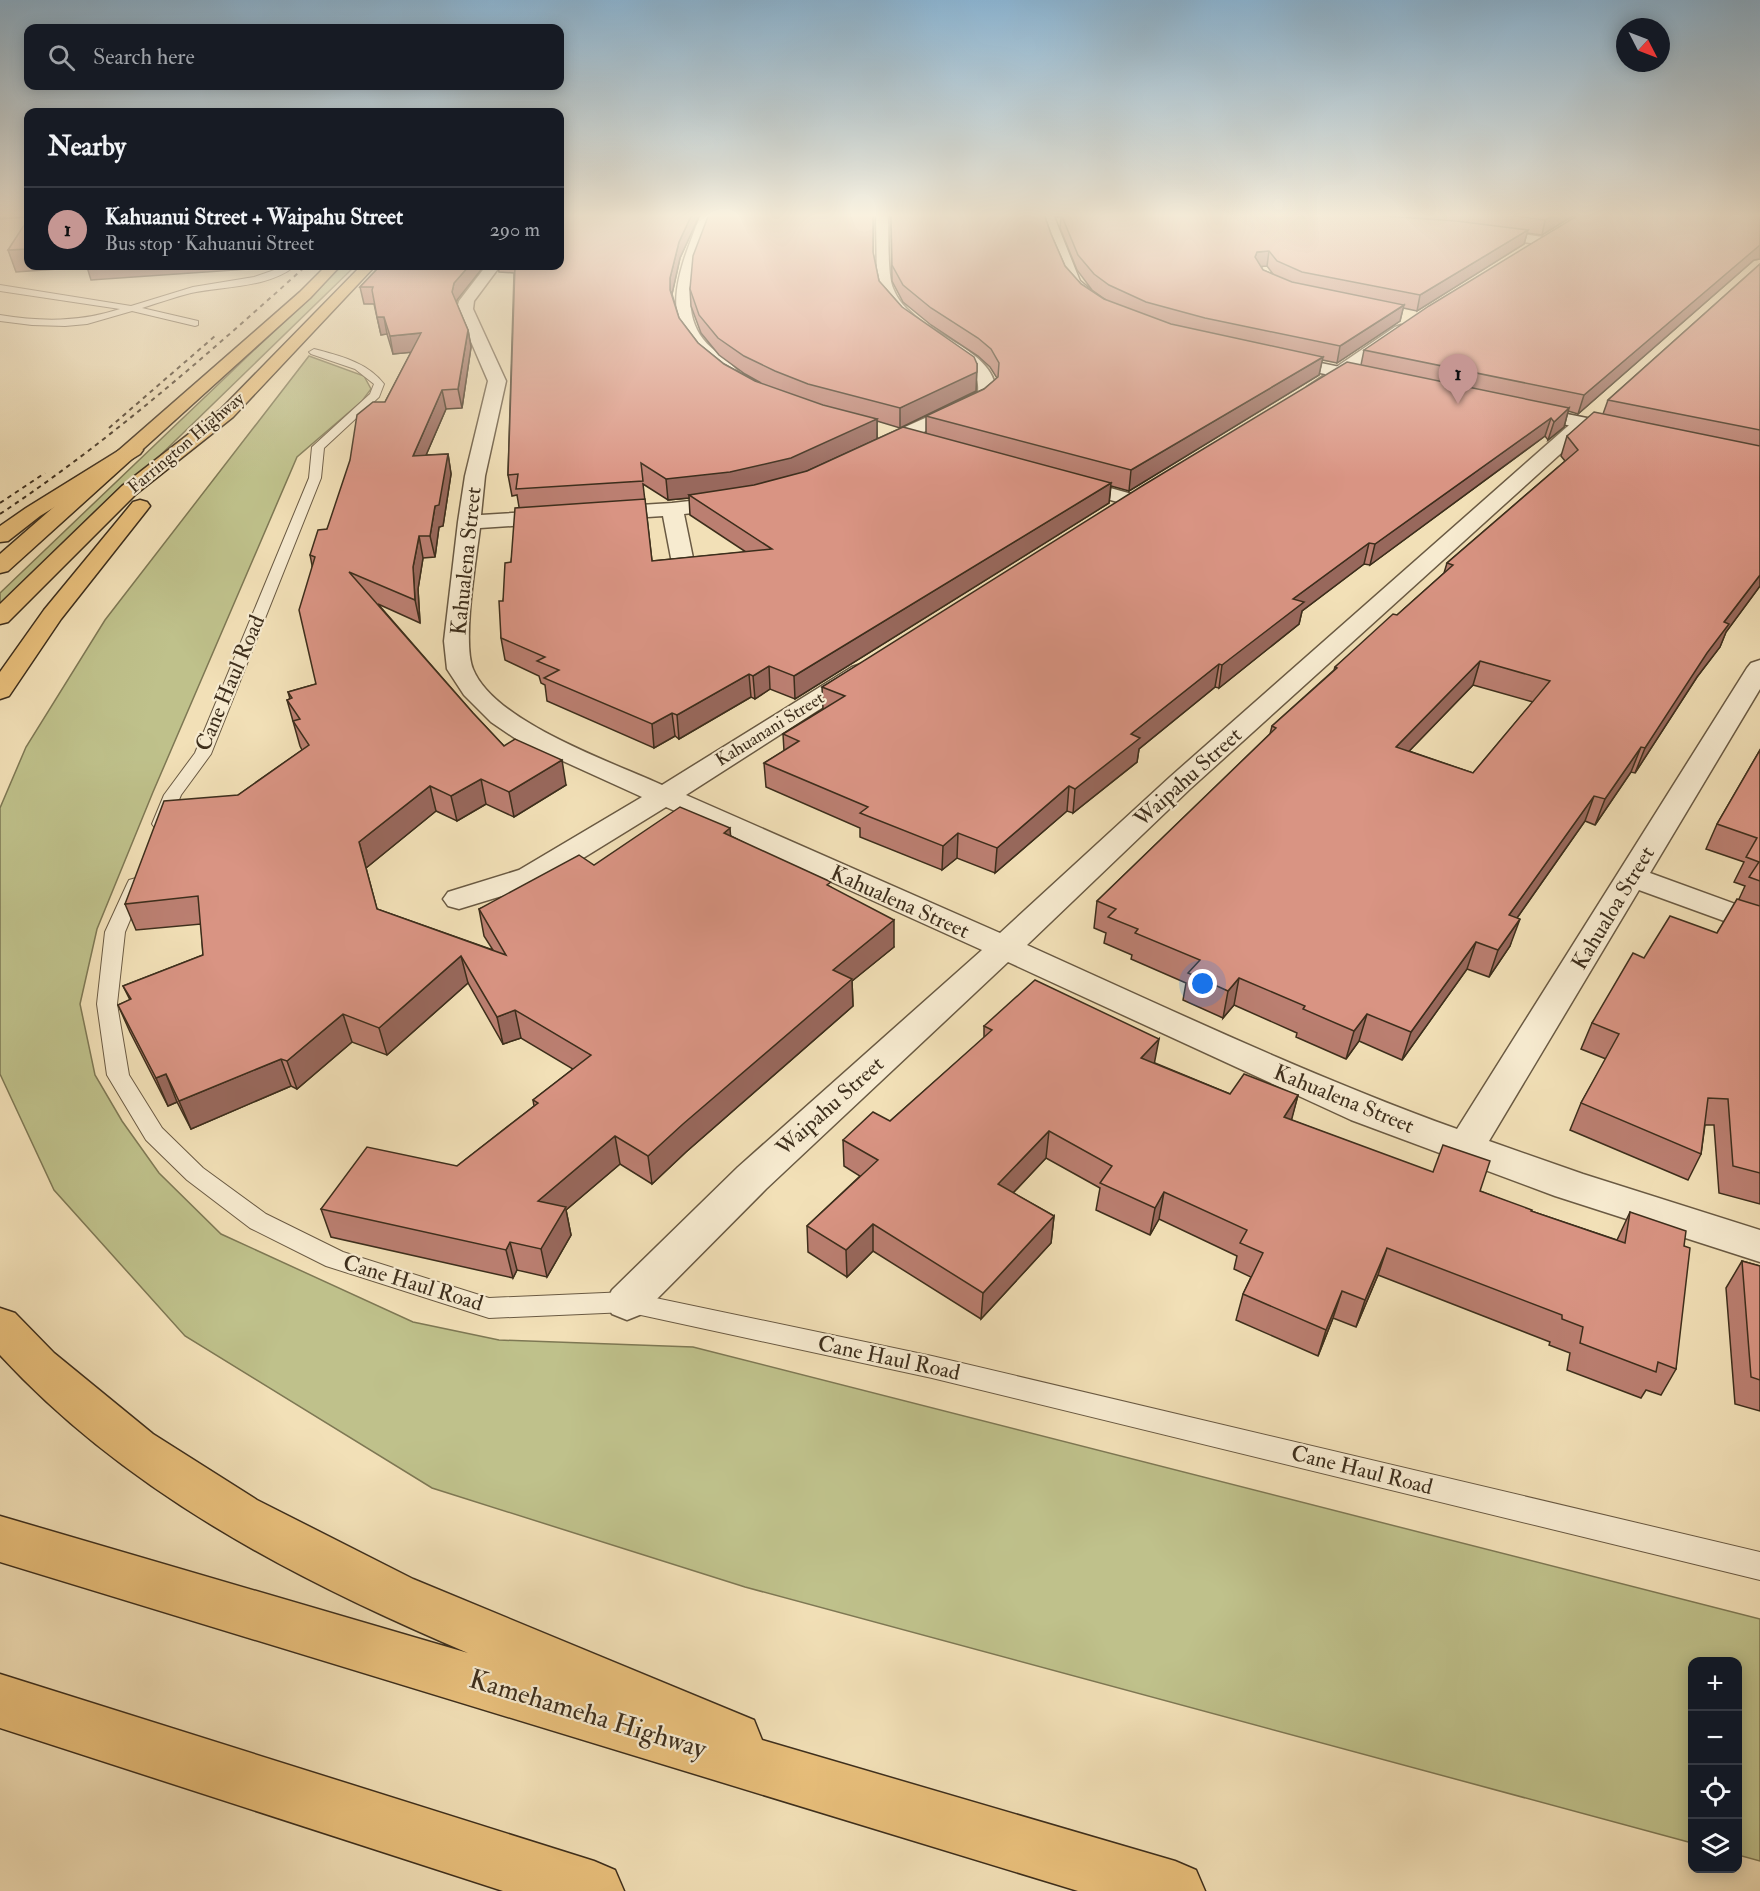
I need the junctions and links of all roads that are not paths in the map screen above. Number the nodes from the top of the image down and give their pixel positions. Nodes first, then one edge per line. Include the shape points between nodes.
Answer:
1 (92, 302) edge
2 (148, 302) edge
3 (297, 302) edge
4 (333, 302) edge
5 (467, 302) edge
6 (681, 302) edge
7 (894, 302) edge
8 (1098, 302) edge
9 (129, 308) junction
10 (1111, 310) edge
11 (0, 318) edge
12 (1419, 318) edge
13 (195, 323) dead end
14 (314, 352) dead end
15 (1260, 355) edge
16 (1340, 372) junction
17 (741, 381) edge
18 (1396, 384) edge
19 (1295, 400) edge
20 (1510, 408) edge
21 (227, 413) junction
22 (1590, 418) junction
23 (878, 430) edge
24 (900, 436) junction
25 (1644, 436) edge
26 (923, 442) edge
27 (133, 450) junction
28 (862, 454) edge
29 (1049, 477) edge
30 (1152, 487) edge
31 (750, 499) edge
32 (1132, 500) junction
33 (672, 509) junction
34 (1112, 512) edge
35 (469, 522) junction
36 (0, 536) edge
37 (682, 558) edge
38 (0, 566) edge
39 (0, 617) edge
40 (883, 658) edge
41 (1760, 668) edge
42 (0, 691) edge
43 (664, 796) junction
44 (151, 848) edge
45 (142, 869) edge
46 (1632, 877) junction
47 (459, 899) dead end
48 (1760, 924) edge
49 (1004, 948) junction
50 (1466, 1147) junction
51 (1760, 1246) edge
52 (627, 1302) junction
53 (0, 1326) edge
54 (0, 1539) edge
55 (1760, 1566) edge
56 (0, 1701) edge
57 (897, 1806) junction
58 (594, 1891) edge
59 (1175, 1891) edge

1 - 9 lane
2 - 9 lane
3 - 27 main road, Farrington Highway
4 - 21 main road, Farrington Highway
5 - 35 street, Kahualena Street via 465,309 497,381 475,476
6 - 17 street via 688,330 703,350
7 - 24 street via 912,323 963,356 988,382 987,394 976,402
8 - 10 street
9 - 11 lane via 66,323
9 - 13 lane
12 - 16 street
14 - 44 lane, Cane Haul Road via 355,365 373,375 379,384 375,395 318,447 315,478 202,754 173,795
15 - 16 street
16 - 18 street
16 - 19 street
20 - 22 street
21 - 39 main road, Farrington Highway via 129,490
21 - 42 main road via 164,477 108,545 52,615
22 - 25 street
22 - 49 street, Waipahu Street via 1180,783
23 - 24 street
24 - 26 street
24 - 28 street
27 - 36 main road
27 - 38 main road, Farrington Highway
29 - 32 street
30 - 32 street
31 - 33 street
32 - 34 street
33 - 35 street
33 - 37 street
35 - 43 street, Kahualena Street via 456,641 459,669 473,690 500,716 530,735
40 - 43 street, Kahuanani Street
41 - 46 street, Kahualoa Street
43 - 47 street, Kahuanani Street via 530,877
43 - 49 street, Kahualena Street
45 - 52 lane, Cane Haul Road via 115,932 108,1004 118,1076 154,1134 195,1174 258,1221 336,1259 489,1308
46 - 48 street
46 - 50 street, Kahualoa Street
49 - 50 street, Kahualena Street via 1364,1110
49 - 52 street, Waipahu Street via 752,1178
50 - 51 street, Kahualena Street via 1569,1185
52 - 55 lane, Cane Haul Road via 933,1367
53 - 57 main road via 38,1366 136,1449 240,1516 395,1597
54 - 57 main road, Kamehameha Highway
56 - 58 main road
57 - 59 main road, Kamehameha Highway

